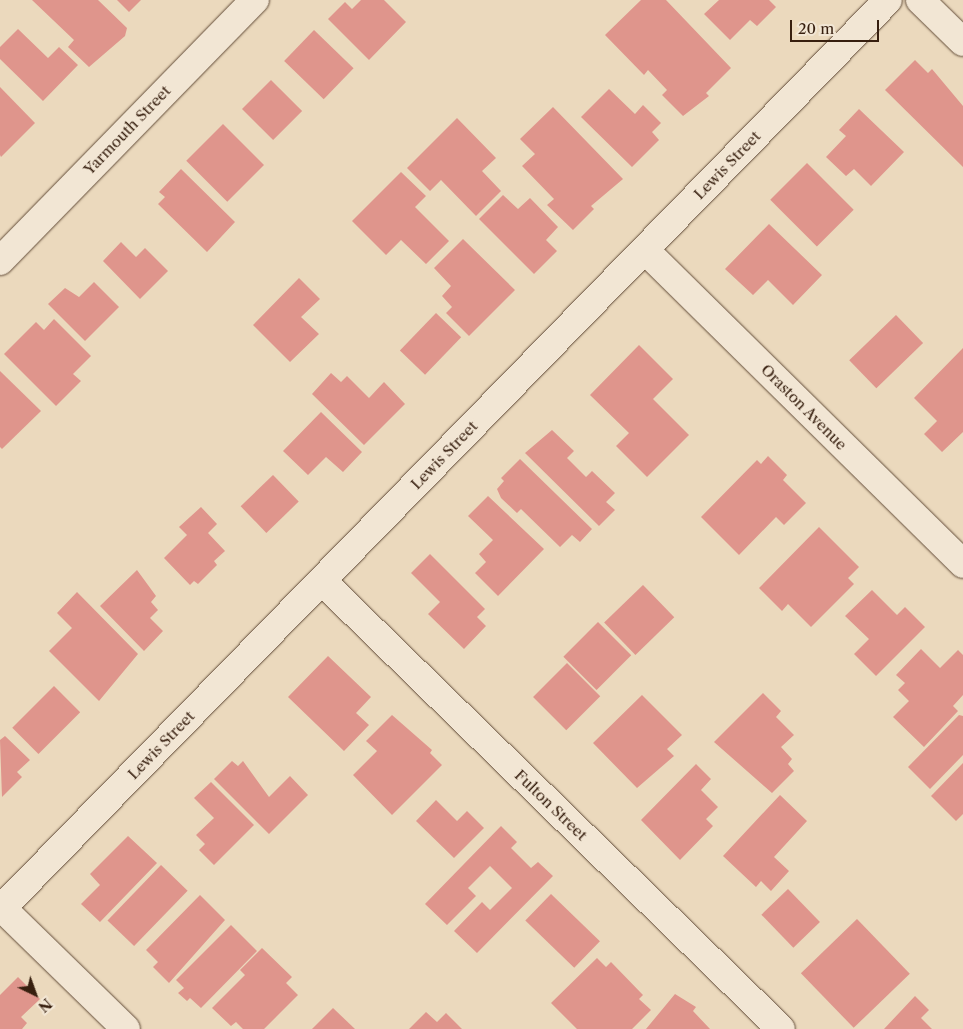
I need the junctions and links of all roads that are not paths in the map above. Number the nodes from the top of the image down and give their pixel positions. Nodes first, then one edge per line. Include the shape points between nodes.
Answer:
1 (255, 0) edge
2 (888, 0) edge
3 (920, 0) edge
4 (963, 42) edge
5 (645, 250) junction
6 (0, 261) edge
7 (963, 564) edge
8 (322, 581) junction
9 (1, 909) edge
10 (126, 1029) edge
11 (781, 1029) edge

1 - 6 street, Yarmouth Street
2 - 5 street, Lewis Street
3 - 4 street
5 - 7 street, Oraston Avenue
5 - 8 street, Lewis Street
8 - 9 street, Lewis Street
8 - 11 street, Fulton Street
9 - 10 street

